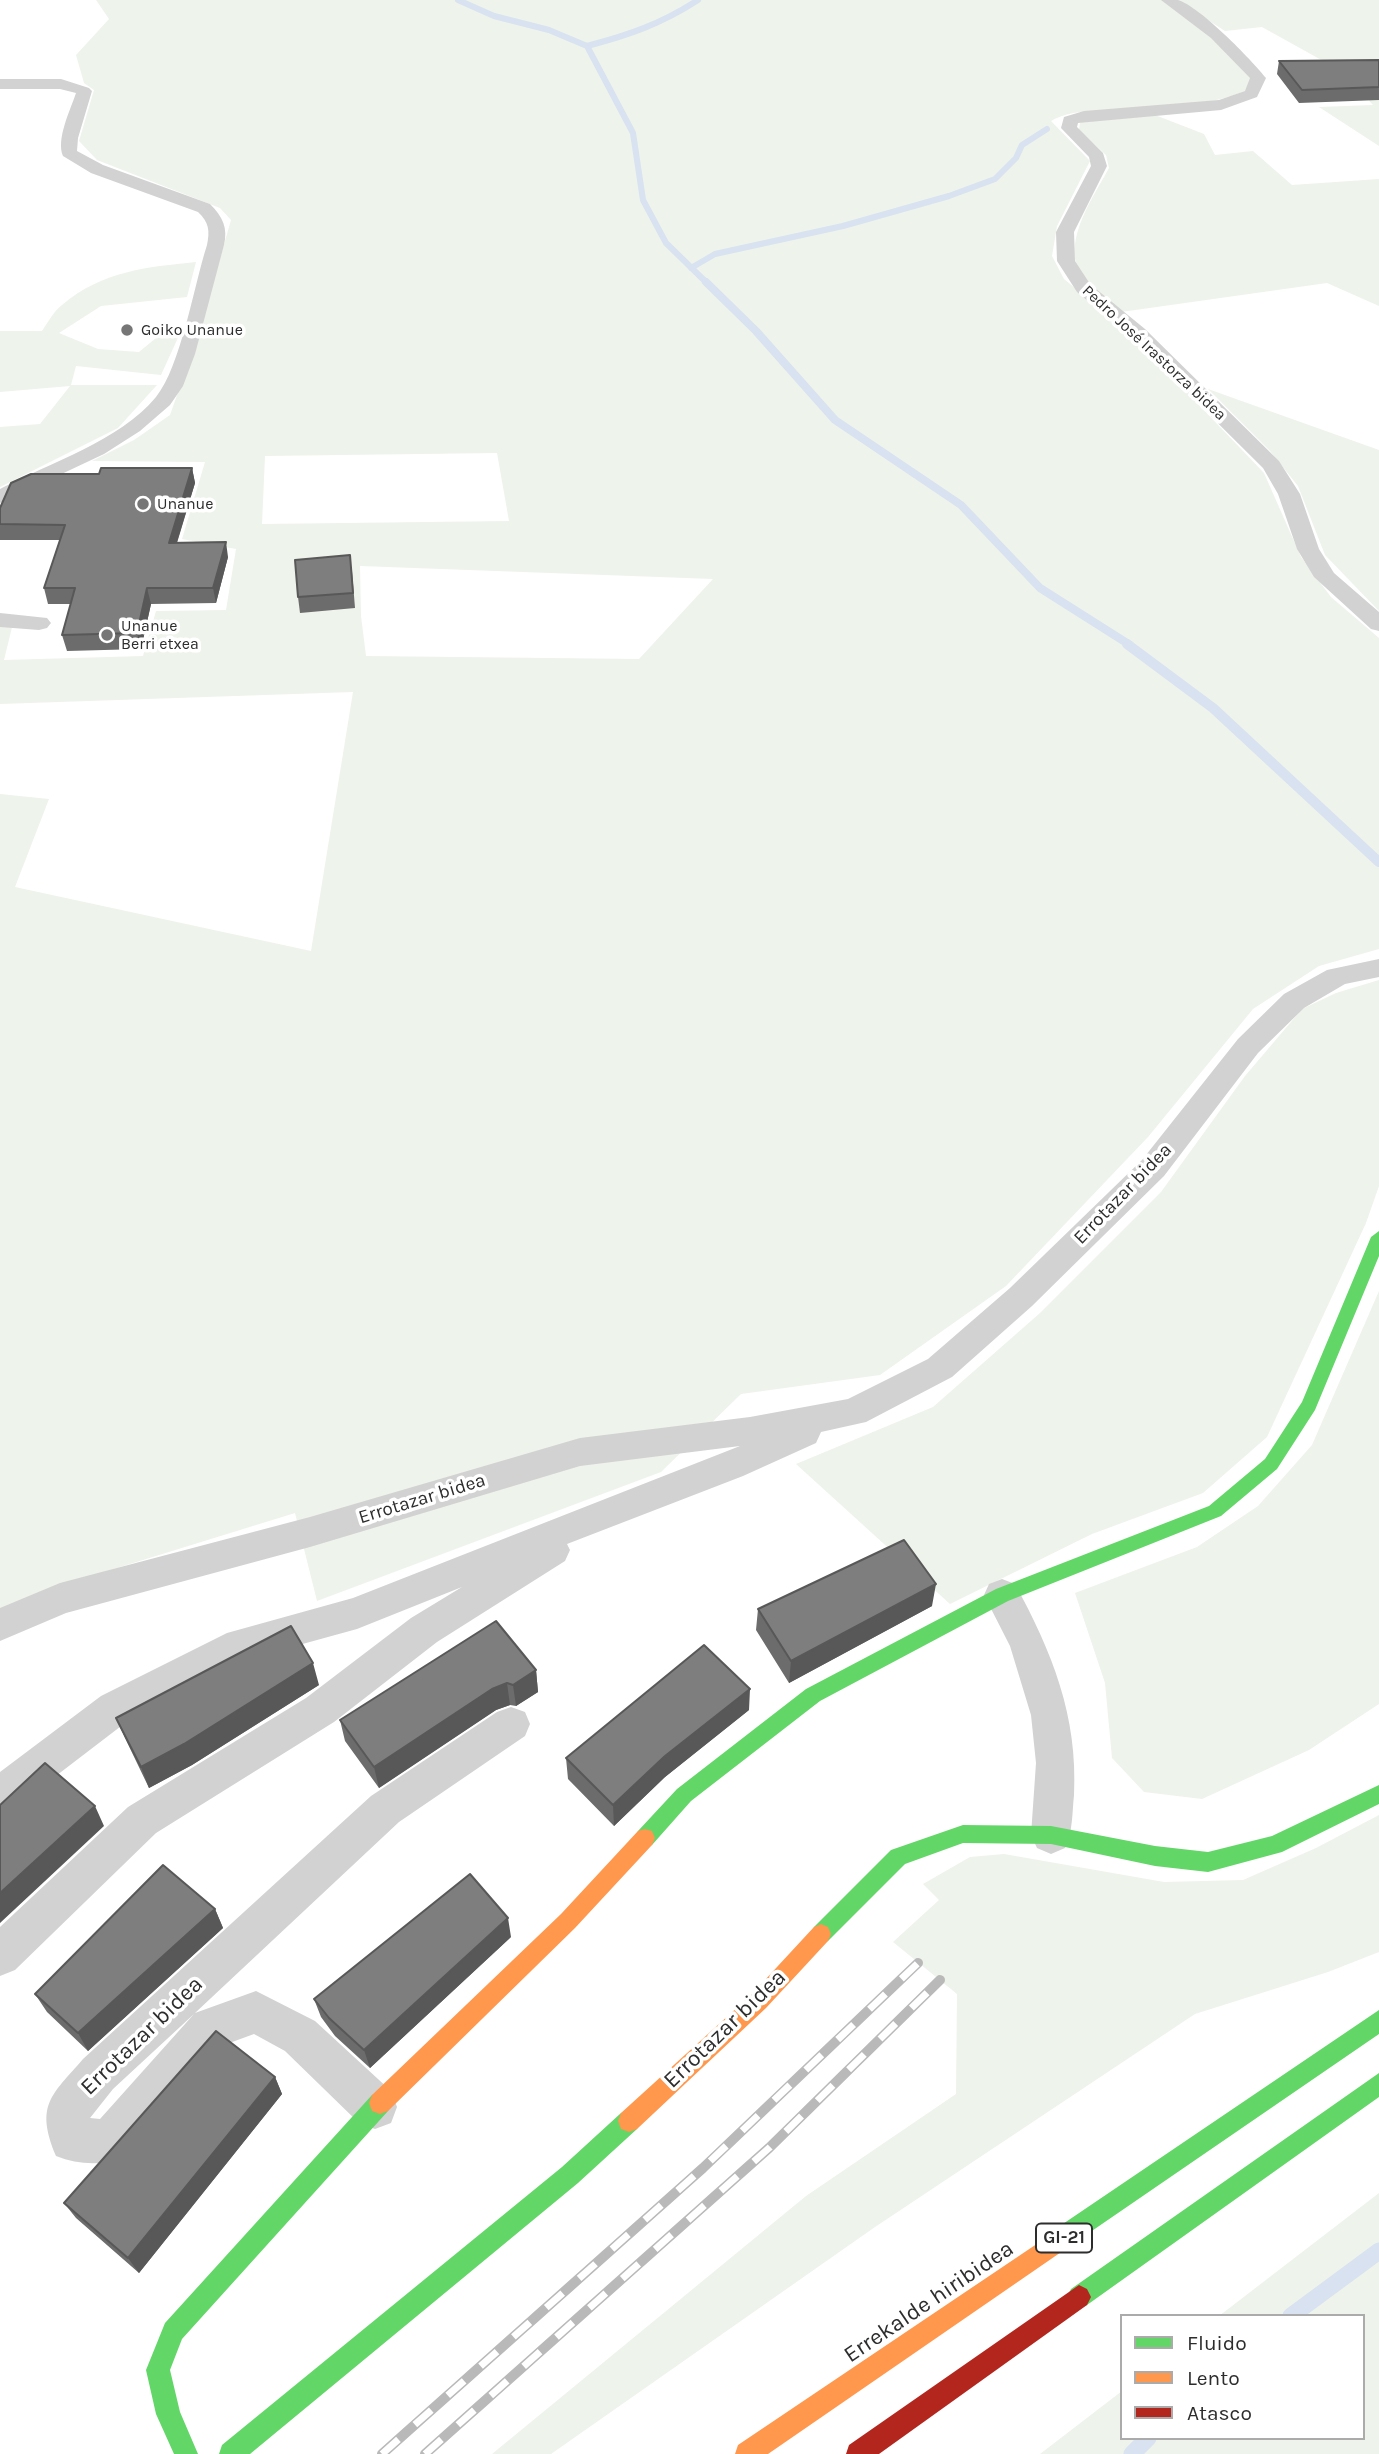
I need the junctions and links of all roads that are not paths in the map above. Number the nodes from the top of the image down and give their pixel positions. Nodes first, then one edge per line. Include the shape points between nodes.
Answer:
1 (1168, 0) edge
2 (0, 84) edge
3 (0, 497) edge
4 (0, 620) edge
5 (39, 623) dead end
6 (1379, 624) edge
7 (1379, 968) edge
8 (1379, 1237) edge
9 (854, 1412) junction
10 (625, 1504) junction
11 (1002, 1595) junction
12 (0, 1625) edge
13 (511, 1724) dead end
14 (1379, 1794) edge
15 (0, 1795) edge
16 (1051, 1835) junction
17 (0, 1955) edge
18 (1379, 2021) edge
19 (1379, 2084) edge
20 (374, 2107) junction
21 (186, 2454) edge
22 (231, 2454) edge
23 (747, 2454) edge
24 (858, 2454) edge

1 - 6 street, Pedro José Irastorza bidea via 1237,52 1258,78 1251,94 1221,105 1070,120 1069,128 1097,156 1099,166 1065,232 1066,261 1083,288 1138,333 1272,466 1325,577
2 - 3 street via 61,84 84,91 69,153 97,169 204,208 218,224 184,357 165,399 130,432
4 - 5 street
7 - 9 street, Errotazar bidea via 1337,977 1294,1001 1248,1046 1153,1168 1021,1297 940,1368
8 - 11 street via 1309,1405 1271,1464 1215,1511
9 - 10 street, Errotazar bidea via 730,1466
9 - 12 street, Errotazar bidea via 750,1431 580,1452 310,1532 60,1599
10 - 15 street, Errotazar bidea via 357,1613 240,1645 115,1708
10 - 17 street, Errotazar bidea via 424,1630 320,1710 142,1820
11 - 16 street via 1028,1643 1050,1715 1056,1763
11 - 20 street via 813,1695 684,1796 568,1921
13 - 20 street, Errotazar bidea via 385,1810 98,2074 67,2111 72,2140 110,2141 210,2028 256,2012 300,2036
14 - 16 street, Errotazar bidea via 1275,1845 1208,1863
16 - 22 street, Errotazar bidea via 963,1834 898,1857 759,2001 570,2175
18 - 23 street, Errekalde hiribidea / GI-21
19 - 24 street, GI-21
20 - 21 street via 173,2331 158,2370 168,2414

